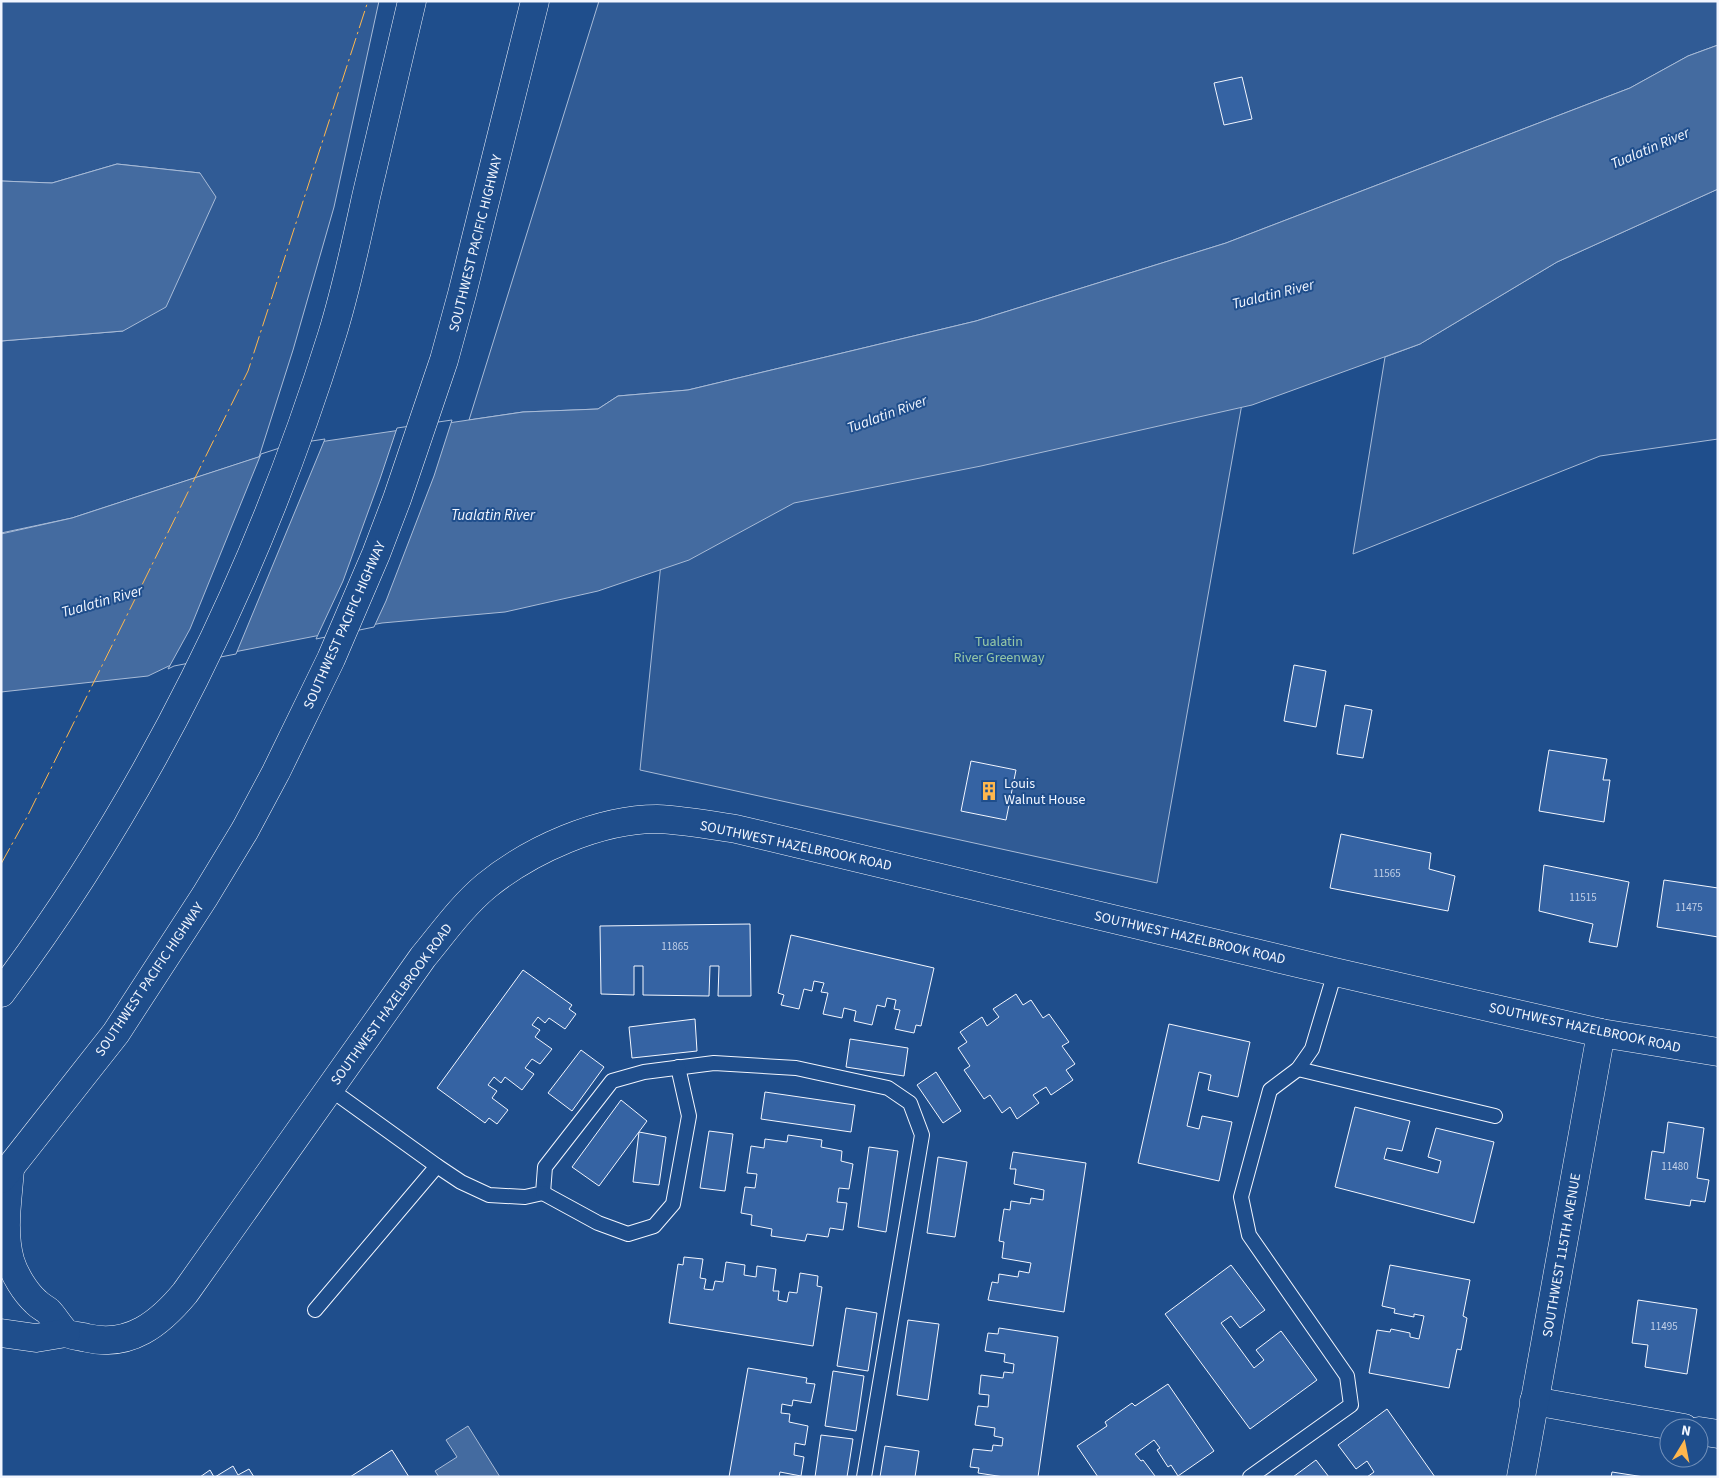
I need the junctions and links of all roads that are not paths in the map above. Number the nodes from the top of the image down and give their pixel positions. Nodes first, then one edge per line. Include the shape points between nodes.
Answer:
1 (412, 1) edge
2 (535, 1) edge
3 (1335, 972) junction
4 (1, 993) edge
5 (1600, 1033) junction
6 (1718, 1052) edge
7 (678, 1067) junction
8 (1298, 1070) junction
9 (330, 1089) junction
10 (1495, 1116) dead end
11 (437, 1166) junction
12 (6, 1174) edge
13 (543, 1193) junction
14 (315, 1310) dead end
15 (1, 1333) edge
16 (66, 1333) junction
17 (1534, 1401) junction
18 (1659, 1424) edge
19 (864, 1477) edge
20 (1250, 1477) edge
21 (1521, 1477) edge

1 - 4 main road via 335,324 297,438 253,550 214,638 136,788 74,887
2 - 12 main road, SOUTHWEST PACIFIC HIGHWAY via 444,360 376,554 307,711 245,830 116,1033
3 - 5 main road, SOUTHWEST HAZELBROOK ROAD
3 - 8 lane via 1312,1049
3 - 9 main road, SOUTHWEST HAZELBROOK ROAD via 736,829 656,819 628,822 599,827 550,847 514,866 486,887 458,914 423,957
5 - 6 main road, SOUTHWEST HAZELBROOK ROAD
5 - 17 main road, SOUTHWEST 115TH AVENUE
7 - 13 lane via 612,1081 545,1168
7 - 13 lane via 689,1116 673,1204 654,1226 628,1234 598,1223
7 - 19 lane via 714,1062 796,1068 888,1088 910,1103 922,1135
8 - 10 lane
8 - 20 lane via 1270,1090 1241,1197 1249,1235 1347,1376 1350,1404
9 - 11 lane
9 - 16 main road, SOUTHWEST HAZELBROOK ROAD via 196,1279 171,1309 151,1327 112,1340
11 - 13 lane via 489,1195 526,1197
11 - 14 lane
12 - 16 main road via 6,1229 10,1260 35,1302 48,1311
15 - 16 main road via 36,1338
17 - 18 main road
17 - 21 main road, SOUTHWEST 115TH AVENUE

